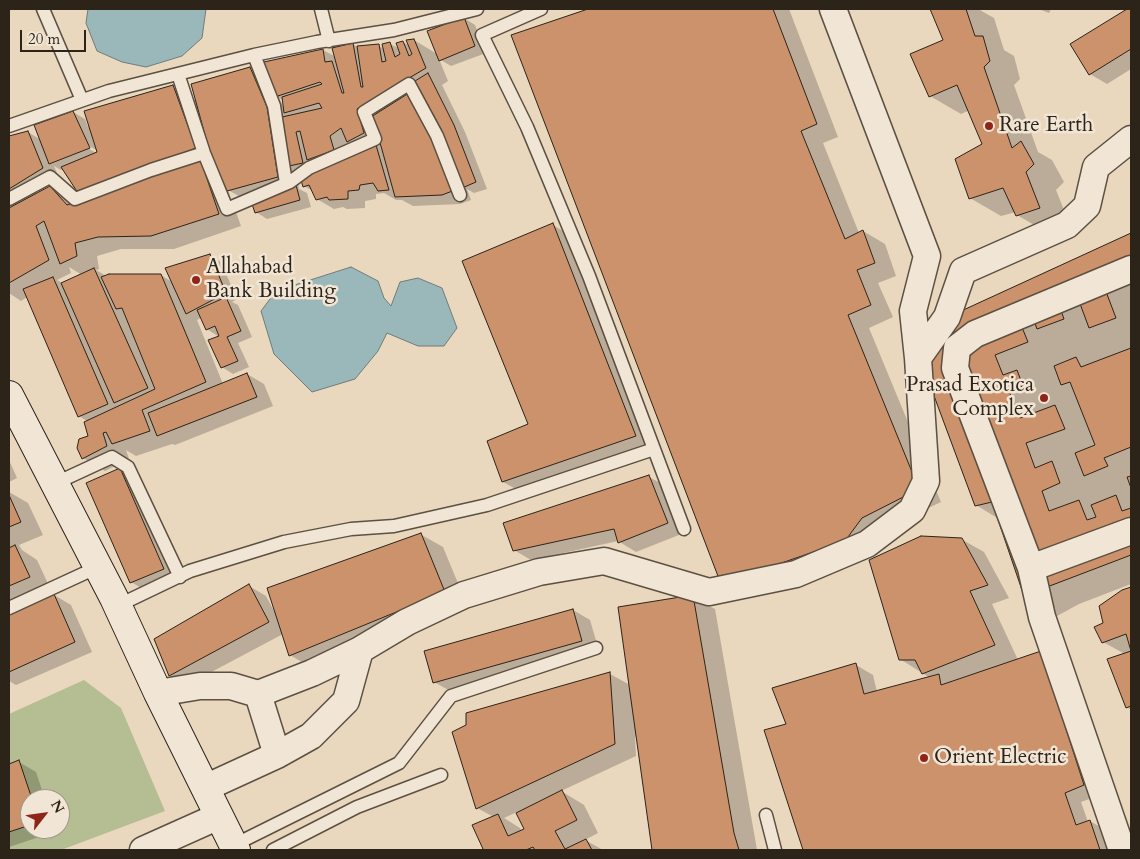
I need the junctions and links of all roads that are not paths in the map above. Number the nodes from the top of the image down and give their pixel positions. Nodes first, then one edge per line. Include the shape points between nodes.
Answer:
1 (43, 9) edge
2 (321, 9) edge
3 (477, 9) edge
4 (541, 9) edge
5 (833, 9) edge
6 (329, 40) junction
7 (254, 56) junction
8 (178, 74) junction
9 (82, 100) junction
10 (9, 126) edge
11 (1131, 138) edge
12 (204, 152) junction
13 (286, 183) junction
14 (460, 195) dead end
15 (9, 200) edge
16 (927, 256) junction
17 (1131, 269) edge
18 (963, 270) junction
19 (918, 358) junction
20 (9, 395) edge
21 (654, 449) junction
22 (55, 485) junction
23 (684, 529) dead end
24 (1131, 531) edge
25 (98, 566) junction
26 (1031, 568) junction
27 (180, 577) junction
28 (117, 606) junction
29 (9, 608) edge
30 (596, 648) dead end
31 (360, 650) junction
32 (158, 693) junction
33 (258, 694) junction
34 (277, 755) junction
35 (441, 775) dead end
36 (205, 788) junction
37 (766, 815) dead end
38 (219, 816) junction
39 (235, 848) edge
40 (143, 850) edge
41 (273, 850) edge
42 (775, 850) edge
43 (1122, 850) edge

1 - 9 lane
2 - 6 lane
3 - 6 lane via 394,30
4 - 21 lane via 482,34 527,127 589,276
5 - 16 street
6 - 7 lane
7 - 8 lane
7 - 13 lane via 274,106
8 - 9 lane
8 - 12 lane
9 - 10 lane
11 - 18 street via 1096,166 1087,206 1067,225
12 - 13 lane via 227,209
12 - 15 lane via 75,199 50,177
13 - 14 lane via 309,168 375,138 364,112 409,84 437,136
16 - 18 street
16 - 19 street via 913,311
17 - 26 street via 975,334 957,348 955,368
18 - 19 street via 946,317
19 - 31 street via 926,481 912,510 867,544 796,574 709,592 604,561 539,572 464,595 407,622
20 - 22 street
21 - 23 lane
21 - 27 lane via 487,505 394,526 351,528 284,542
22 - 25 street
22 - 27 lane via 112,457 128,467
24 - 26 street
25 - 28 street
25 - 29 lane
26 - 43 street via 1042,617
27 - 28 lane
28 - 32 street
30 - 39 lane via 451,696 399,763
31 - 33 street
31 - 34 street via 346,701 311,736
32 - 33 street via 200,686 231,686
32 - 36 street
33 - 34 street
34 - 36 street
35 - 41 lane via 356,807
36 - 38 street
37 - 42 lane
38 - 39 street
38 - 40 street

